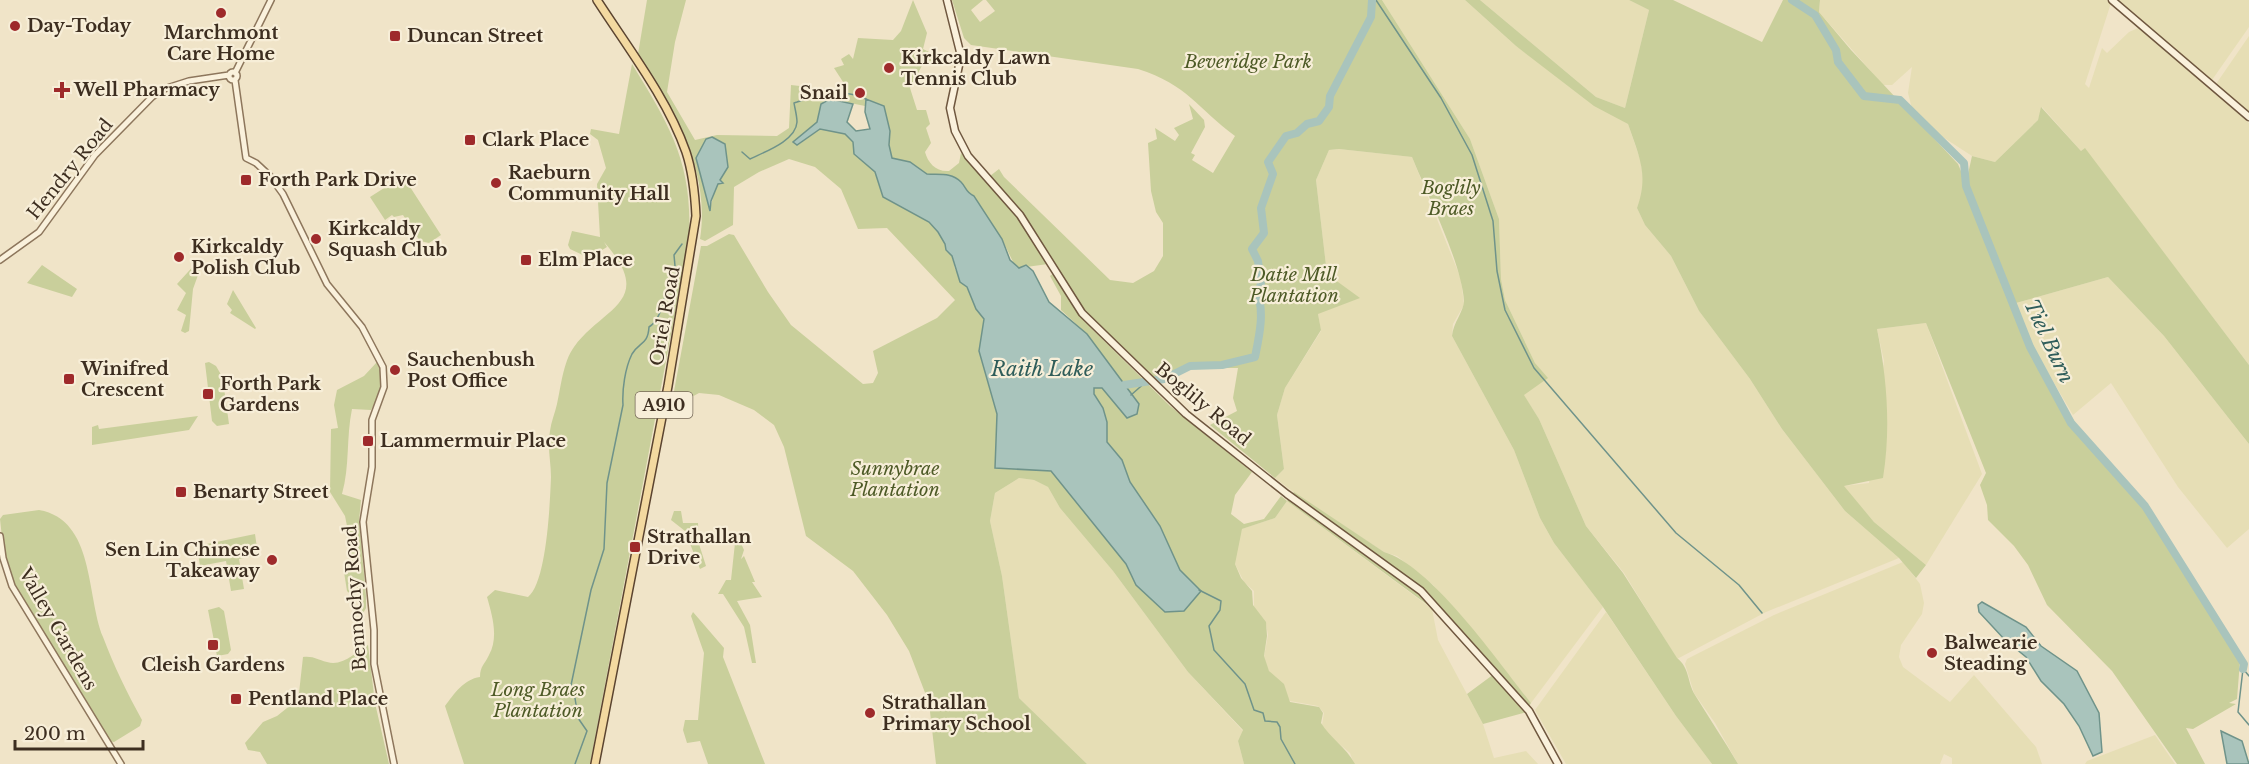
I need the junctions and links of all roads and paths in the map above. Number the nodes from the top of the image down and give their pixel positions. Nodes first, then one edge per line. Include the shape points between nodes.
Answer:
1 (271, 0) edge
2 (597, 0) edge
3 (947, 0) edge
4 (2112, 0) edge
5 (232, 74) junction
6 (2249, 117) edge
7 (0, 261) edge
8 (0, 536) edge
9 (121, 764) edge
10 (394, 764) edge
11 (595, 764) edge
12 (1558, 764) edge

1 - 5 street
2 - 11 main road, Oriel Road / A910 via 668,114 686,153 696,216 670,375
3 - 12 main road, Boglily Road via 962,56 951,114 964,149 1020,215 1082,313 1186,414 1287,494 1421,591 1529,711
4 - 6 main road
5 - 7 street, Hendry Road via 189,81 152,97 95,155 44,227
5 - 10 street, Bennochy Road via 246,158 270,176 283,194 327,284 363,327 382,367 384,387 372,420 372,467 363,522 374,664
8 - 9 street, Valley Gardens via 12,586

